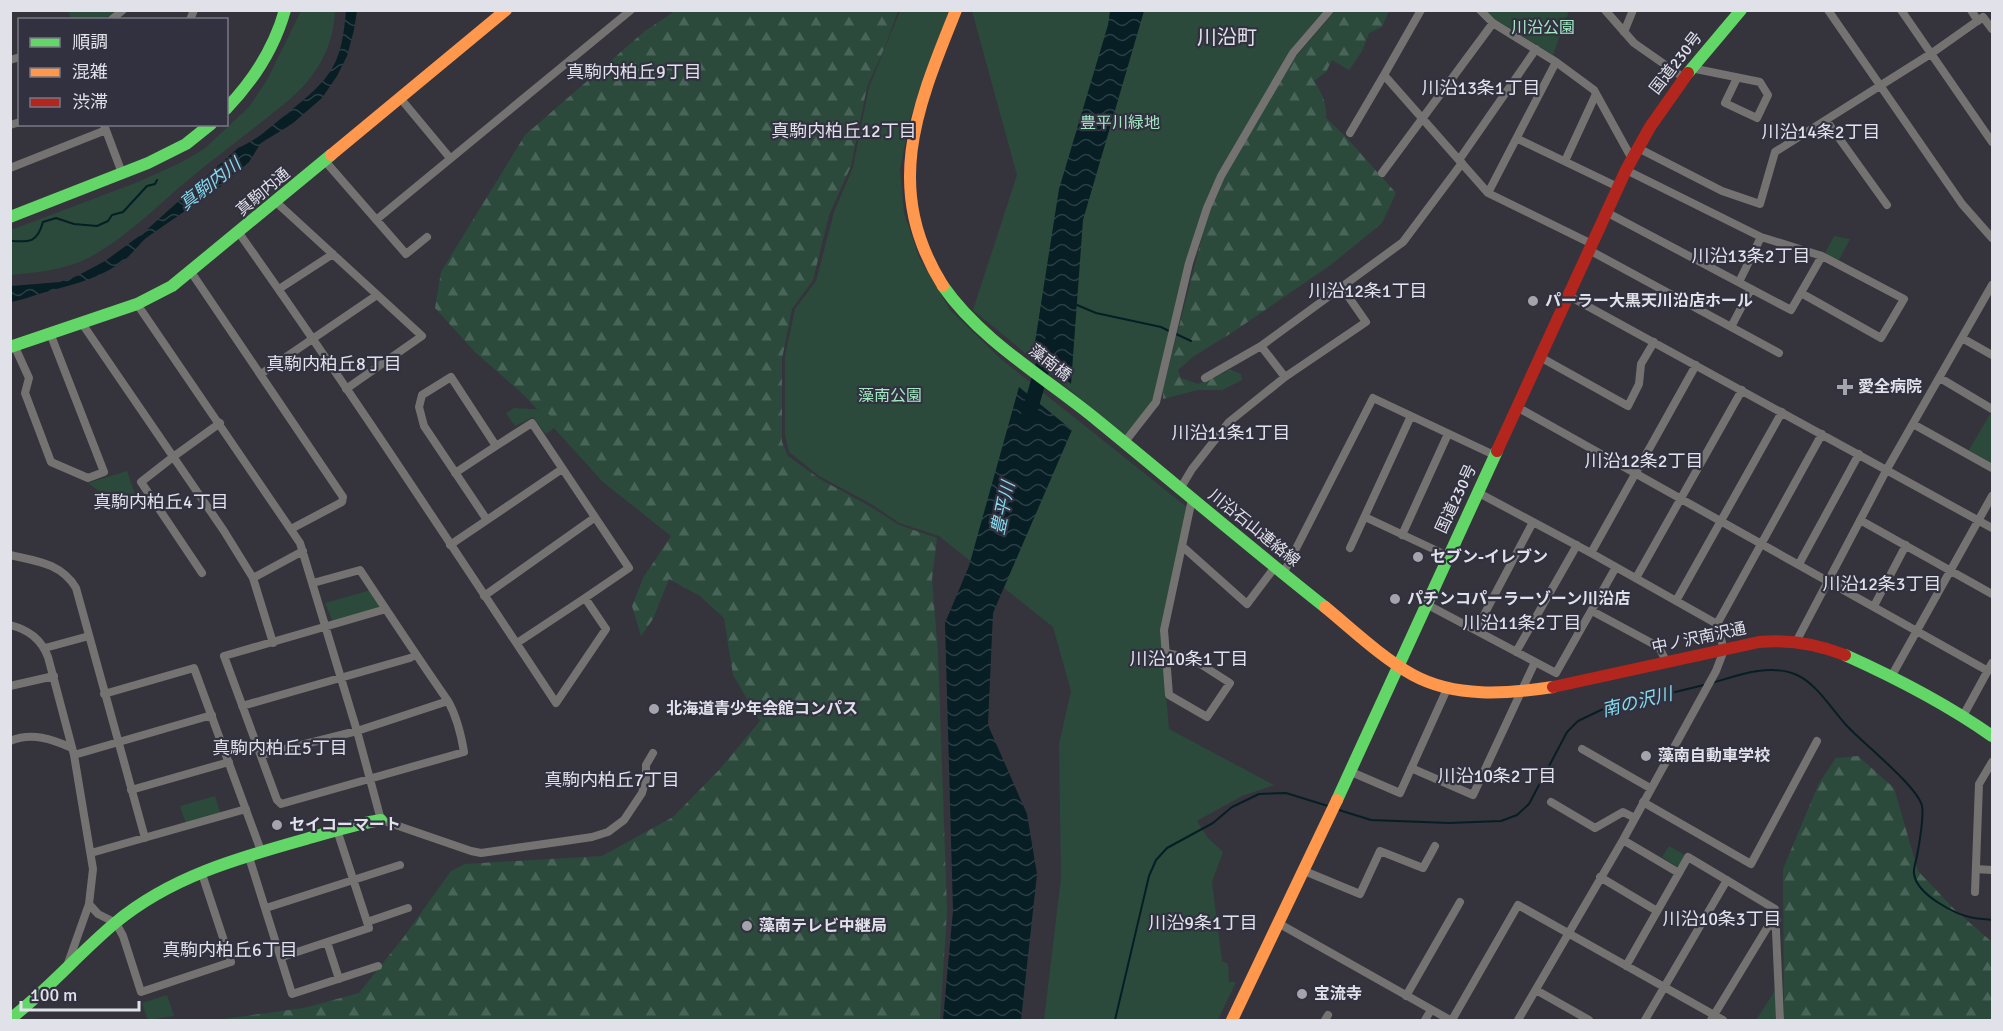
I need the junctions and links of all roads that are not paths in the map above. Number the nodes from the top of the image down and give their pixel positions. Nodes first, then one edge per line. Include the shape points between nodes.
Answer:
1 (285, 10) edge
2 (506, 10) edge
3 (631, 10) edge
4 (956, 10) edge
5 (1330, 10) edge
6 (1421, 10) edge
7 (1480, 10) edge
8 (1605, 10) edge
9 (1633, 10) edge
10 (1741, 10) edge
11 (1828, 10) edge
12 (1901, 10) edge
13 (1971, 10) edge
14 (1978, 21) junction
15 (1493, 23) junction
16 (1992, 29) edge
17 (1624, 32) junction
18 (1536, 49) junction
19 (1932, 53) junction
20 (1557, 62) junction
21 (1687, 73) junction
22 (1384, 75) junction
23 (1737, 78) junction
24 (1879, 86) junction
25 (1596, 94) junction
26 (401, 99) junction
27 (228, 107) edge
28 (1422, 118) junction
29 (1826, 120) junction
30 (208, 126) edge
31 (105, 127) edge
32 (1350, 133) dead end
33 (1518, 139) junction
34 (1992, 142) edge
35 (450, 158) junction
36 (1632, 159) junction
37 (325, 161) junction
38 (1460, 161) junction
39 (1565, 161) junction
40 (10, 168) edge
41 (122, 173) junction
42 (1382, 174) dead end
43 (1618, 187) junction
44 (1488, 193) junction
45 (276, 202) junction
46 (1887, 206) dead end
47 (1606, 212) junction
48 (10, 218) edge
49 (376, 220) junction
50 (239, 233) junction
51 (427, 237) dead end
52 (1761, 237) junction
53 (1992, 238) edge
54 (1591, 247) junction
55 (333, 254) junction
56 (1822, 256) junction
57 (191, 272) junction
58 (1739, 282) junction
59 (1992, 285) edge
60 (1341, 286) junction
61 (279, 289) junction
62 (1751, 289) junction
63 (1801, 293) junction
64 (377, 295) junction
65 (1569, 296) junction
66 (137, 304) junction
67 (81, 322) junction
68 (1731, 327) junction
69 (50, 333) junction
70 (1962, 338) junction
71 (312, 340) junction
72 (1654, 342) junction
73 (12, 346) edge
74 (1261, 346) junction
75 (1779, 353) dead end
76 (1992, 355) edge
77 (1540, 357) junction
78 (1696, 365) junction
79 (261, 374) junction
80 (1285, 377) junction
81 (1205, 378) dead end
82 (1940, 378) junction
83 (346, 389) junction
84 (1742, 390) junction
85 (1517, 407) junction
86 (1992, 409) edge
87 (1782, 412) junction
88 (1090, 415) joint
89 (1411, 416) junction
90 (220, 423) junction
91 (1913, 424) junction
92 (1448, 434) junction
93 (1822, 434) junction
94 (1124, 443) junction
95 (496, 446) junction
96 (1859, 454) junction
97 (1494, 455) junction
98 (172, 456) junction
99 (1992, 468) edge
100 (562, 469) junction
101 (1887, 469) junction
102 (455, 473) junction
103 (1636, 474) junction
104 (1180, 489) junction
105 (1477, 492) junction
106 (1992, 496) edge
107 (1680, 498) junction
108 (1192, 499) junction
109 (1365, 517) junction
110 (594, 518) junction
111 (487, 520) junction
112 (1860, 520) junction
113 (1979, 520) junction
114 (1721, 521) junction
115 (1533, 522) junction
116 (1992, 528) edge
117 (291, 529) junction
118 (1402, 535) junction
119 (1761, 543) junction
120 (450, 545) junction
121 (1577, 545) junction
122 (1906, 545) junction
123 (1182, 546) junction
124 (1350, 548) dead end
125 (303, 551) junction
126 (1591, 553) junction
127 (10, 555) edge
128 (1448, 556) junction
129 (1799, 564) junction
130 (1616, 567) junction
131 (1279, 570) junction
132 (1951, 570) junction
133 (202, 573) dead end
134 (253, 578) junction
135 (1636, 578) junction
136 (1828, 580) junction
137 (313, 583) junction
138 (1992, 594) edge
139 (484, 596) junction
140 (585, 598) junction
141 (1676, 601) junction
142 (1426, 604) junction
143 (1874, 606) junction
144 (386, 609) junction
145 (1592, 611) junction
146 (1717, 624) junction
147 (10, 625) edge
148 (325, 627) junction
149 (1476, 630) junction
150 (1917, 631) junction
151 (89, 636) junction
152 (273, 642) junction
153 (1796, 642) junction
154 (517, 643) junction
155 (45, 648) junction
156 (1724, 650) junction
157 (1516, 652) junction
158 (1166, 653) junction
159 (416, 654) junction
160 (1666, 661) junction
161 (1535, 662) junction
162 (1397, 665) junction
163 (1990, 667) edge
164 (54, 676) junction
165 (1891, 677) junction
166 (340, 678) junction
167 (10, 686) edge
168 (1447, 689) junction
169 (1523, 691) junction
170 (104, 694) junction
171 (448, 701) junction
172 (242, 706) junction
173 (212, 715) junction
174 (1963, 716) junction
175 (357, 731) junction
176 (1992, 736) edge
177 (10, 741) edge
178 (1817, 741) dead end
179 (117, 742) junction
180 (1582, 749) dead end
181 (73, 751) junction
182 (653, 753) dead end
183 (261, 756) junction
184 (229, 762) junction
185 (1992, 762) edge
186 (1411, 768) junction
187 (1349, 771) junction
188 (370, 779) junction
189 (1650, 788) junction
190 (131, 790) junction
191 (1551, 802) dead end
192 (1643, 802) junction
193 (246, 809) junction
194 (1635, 818) junction
195 (381, 820) junction
196 (337, 830) junction
197 (145, 838) junction
198 (1623, 840) junction
199 (1435, 846) dead end
200 (261, 851) junction
201 (91, 854) junction
202 (248, 855) junction
203 (400, 865) dead end
204 (1976, 869) junction
205 (1302, 870) junction
206 (1992, 870) edge
207 (201, 871) junction
208 (1679, 873) junction
209 (1600, 877) junction
210 (353, 879) junction
211 (1727, 880) junction
212 (1975, 892) dead end
213 (1460, 902) dead end
214 (88, 904) junction
215 (266, 908) junction
216 (408, 908) dead end
217 (1657, 911) junction
218 (1777, 920) junction
219 (367, 922) junction
220 (116, 923) junction
221 (1278, 923) junction
222 (1568, 933) junction
223 (327, 942) junction
224 (282, 957) junction
225 (378, 966) dead end
226 (1626, 966) junction
227 (66, 969) junction
228 (339, 979) junction
229 (1665, 988) junction
230 (1536, 990) junction
231 (1406, 996) junction
232 (1431, 1010) junction
233 (1712, 1018) edge
234 (10, 1019) edge
235 (1236, 1019) edge
236 (1425, 1020) edge
237 (1451, 1020) edge
238 (1518, 1020) edge
239 (1589, 1020) edge
240 (1645, 1020) edge
241 (1723, 1020) edge
242 (1780, 1020) edge

1 - 27 main road via 270,51
2 - 26 main road, 真駒内通
3 - 35 street
4 - 88 main road, 藻南橋 via 910,138 910,201 922,243 940,281 960,308
5 - 94 street via 1293,53 1221,176 1189,263 1156,402
6 - 22 street
7 - 15 street
8 - 17 street
9 - 17 street
10 - 21 main road, 国道230号
11 - 24 street
12 - 19 street
13 - 14 street
14 - 16 street via 1983,17
14 - 19 street
15 - 18 street
15 - 28 street
17 - 21 street via 1634,43
18 - 20 street
18 - 38 street
19 - 24 street
19 - 34 street
20 - 25 street
20 - 33 street
21 - 23 street
21 - 36 main road, 国道230号
22 - 28 street
22 - 32 street
23 - 23 street via 1760,82 1768,95 1757,118 1725,103
24 - 29 street
24 - 53 street via 1962,204
25 - 36 street
25 - 39 street
26 - 35 street
26 - 37 main road, 真駒内通
28 - 38 street
28 - 42 street
29 - 36 street via 1775,152 1760,204
29 - 46 street
30 - 41 main road via 186,144
31 - 40 street
31 - 41 street
33 - 39 street
33 - 44 street
35 - 49 street
36 - 43 main road, 国道230号
36 - 52 street
37 - 45 main road, 真駒内通
37 - 49 street
38 - 44 street
38 - 60 street via 1402,242
39 - 43 street
41 - 48 main road
43 - 47 main road, 国道230号
44 - 54 street
45 - 50 main road, 真駒内通
45 - 55 street
47 - 54 main road, 国道230号
47 - 58 street
49 - 51 street via 406,254
50 - 57 main road, 真駒内通
50 - 61 street
52 - 56 street
52 - 58 street
54 - 65 main road, 国道230号
54 - 68 street
55 - 61 street
55 - 64 street
56 - 63 street
56 - 63 street via 1904,298 1881,338
57 - 66 main road, 真駒内通
57 - 79 street
58 - 62 street
59 - 70 street
60 - 74 street
60 - 80 street via 1366,322
61 - 71 street
62 - 63 street via 1791,310
62 - 68 street
64 - 71 street
64 - 83 street via 422,336
65 - 72 street
65 - 77 main road, 国道230号
66 - 67 main road, 真駒内通
66 - 90 street
67 - 69 main road, 真駒内通
67 - 98 street
68 - 75 street
69 - 73 main road, 真駒内通
69 - 73 street via 104,472 88,478 51,462 25,393 29,378
70 - 76 street
70 - 82 street
71 - 79 street
71 - 83 street
72 - 77 street via 1641,364 1639,384 1628,406
72 - 78 street
74 - 80 street
74 - 81 street
77 - 85 main road, 国道230号
78 - 84 street
78 - 103 street
79 - 117 street via 343,497 342,502
80 - 104 street via 1229,422
82 - 86 street
82 - 91 street
83 - 120 street
84 - 87 street
84 - 107 street
85 - 97 main road, 国道230号
85 - 103 street
87 - 93 street
87 - 114 street
88 - 94 main road, 川沿石山連絡線
89 - 92 street
89 - 109 street
89 - 131 street via 1373,398
90 - 98 street
90 - 117 street
91 - 99 street
91 - 101 street
92 - 97 street
92 - 118 street
93 - 96 street
93 - 119 street
94 - 104 main road, 川沿石山連絡線
95 - 100 street via 532,423
95 - 102 street
95 - 102 street via 451,377 422,395 419,407 424,426
96 - 101 street
96 - 129 street
97 - 105 main road, 国道230号
98 - 133 street via 141,482
98 - 134 street
100 - 110 street
100 - 111 street
101 - 112 street
101 - 113 street
102 - 111 street
103 - 107 street
103 - 126 street
104 - 108 main road, 川沿石山連絡線
105 - 115 street
105 - 128 main road, 国道230号
106 - 113 street
107 - 114 street
107 - 135 street
108 - 123 street
108 - 131 main road, 川沿石山連絡線
109 - 118 street
109 - 124 street
110 - 139 street
110 - 140 street via 629,568
111 - 120 street
112 - 122 street
112 - 136 street
113 - 116 street
113 - 132 street
114 - 119 street
114 - 141 street
115 - 121 street
115 - 149 street
117 - 125 street
118 - 128 street
119 - 129 street
119 - 146 street
120 - 139 street
121 - 126 street
121 - 157 street
122 - 132 street
122 - 143 street
123 - 131 street via 1247,604
123 - 158 street via 1164,630
125 - 134 street
125 - 137 street
126 - 130 street
127 - 151 street via 47,563 67,576 76,588
128 - 142 main road, 国道230号
129 - 136 street
130 - 135 street
130 - 145 street
131 - 162 main road, 川沿石山連絡線
132 - 138 street
132 - 150 street
134 - 152 street
135 - 141 street
136 - 143 street
136 - 153 street
137 - 144 street via 360,570
137 - 148 street
139 - 154 street
140 - 154 street
140 - 154 street via 606,629 556,703
141 - 146 street
142 - 149 street
142 - 162 main road, 国道230号
143 - 150 street
144 - 148 street
144 - 159 street
145 - 160 street via 1659,647
145 - 161 street via 1556,674
146 - 156 street
147 - 155 street via 27,631
148 - 152 street
148 - 166 street
149 - 157 street
150 - 163 street
150 - 165 street
151 - 155 street
151 - 170 street
152 - 172 street via 224,657
153 - 156 main road, 中ノ沢南沢通 via 1765,641
153 - 165 main road, 中ノ沢南沢通 via 1833,650
155 - 164 street
156 - 160 main road, 中ノ沢南沢通
156 - 189 street
157 - 161 street
158 - 158 street via 1191,658 1230,683 1207,717 1169,695
159 - 166 street
159 - 171 street
160 - 169 main road, 中ノ沢南沢通 via 1576,684
161 - 169 street
162 - 168 main road, 中ノ沢南沢通
162 - 187 main road, 国道230号
163 - 174 street
164 - 167 street
164 - 181 street
165 - 174 main road, 中ノ沢南沢通
166 - 172 street
166 - 175 street
168 - 169 main road, 中ノ沢南沢通
168 - 186 street
169 - 186 street via 1473,795
170 - 173 street via 194,668
170 - 179 street
171 - 175 street
171 - 188 street via 464,752
172 - 183 street
173 - 179 street
173 - 184 street
174 - 176 main road, 中ノ沢南沢通
175 - 183 street
175 - 188 street
177 - 181 street via 40,737
178 - 192 street via 1751,864
179 - 181 street
179 - 190 street
180 - 189 street
181 - 201 street
182 - 195 street via 645,765 645,786 629,814 616,827 592,837 481,853
183 - 188 street via 281,804
184 - 190 street
184 - 193 street
185 - 204 street via 1980,784
186 - 187 street via 1400,793
187 - 205 main road, 国道230号
188 - 195 street
189 - 192 street
190 - 197 street
191 - 194 street via 1595,828 1623,813
192 - 194 street
193 - 197 street
193 - 200 street
194 - 198 street
195 - 196 main road
196 - 200 main road
196 - 210 street
197 - 201 street
198 - 208 street
198 - 209 street
199 - 205 street via 1423,868 1380,851 1360,894
200 - 202 main road
201 - 214 street
202 - 207 main road
202 - 215 street
203 - 210 street
204 - 206 street
204 - 212 street
205 - 221 main road, 国道230号
207 - 220 main road via 161,891
207 - 220 street via 231,962 141,992
208 - 211 street via 1688,857
208 - 217 street
209 - 217 street
209 - 222 street
210 - 215 street
210 - 219 street
211 - 218 street via 1775,909
211 - 229 street
213 - 231 street
214 - 220 street via 98,915
214 - 227 street
215 - 224 street
216 - 219 street
217 - 226 street
218 - 233 street via 1767,928
218 - 242 street
219 - 223 street via 369,928
220 - 227 main road
221 - 231 street
221 - 235 main road, 国道230号
222 - 226 street
222 - 230 street
222 - 237 street via 1518,904
223 - 224 street
223 - 228 street
224 - 228 street via 292,994
225 - 228 street
226 - 229 street
227 - 234 main road
229 - 233 street
229 - 240 street
230 - 238 street
230 - 239 street
231 - 232 street
232 - 236 street
232 - 237 street
233 - 241 street

